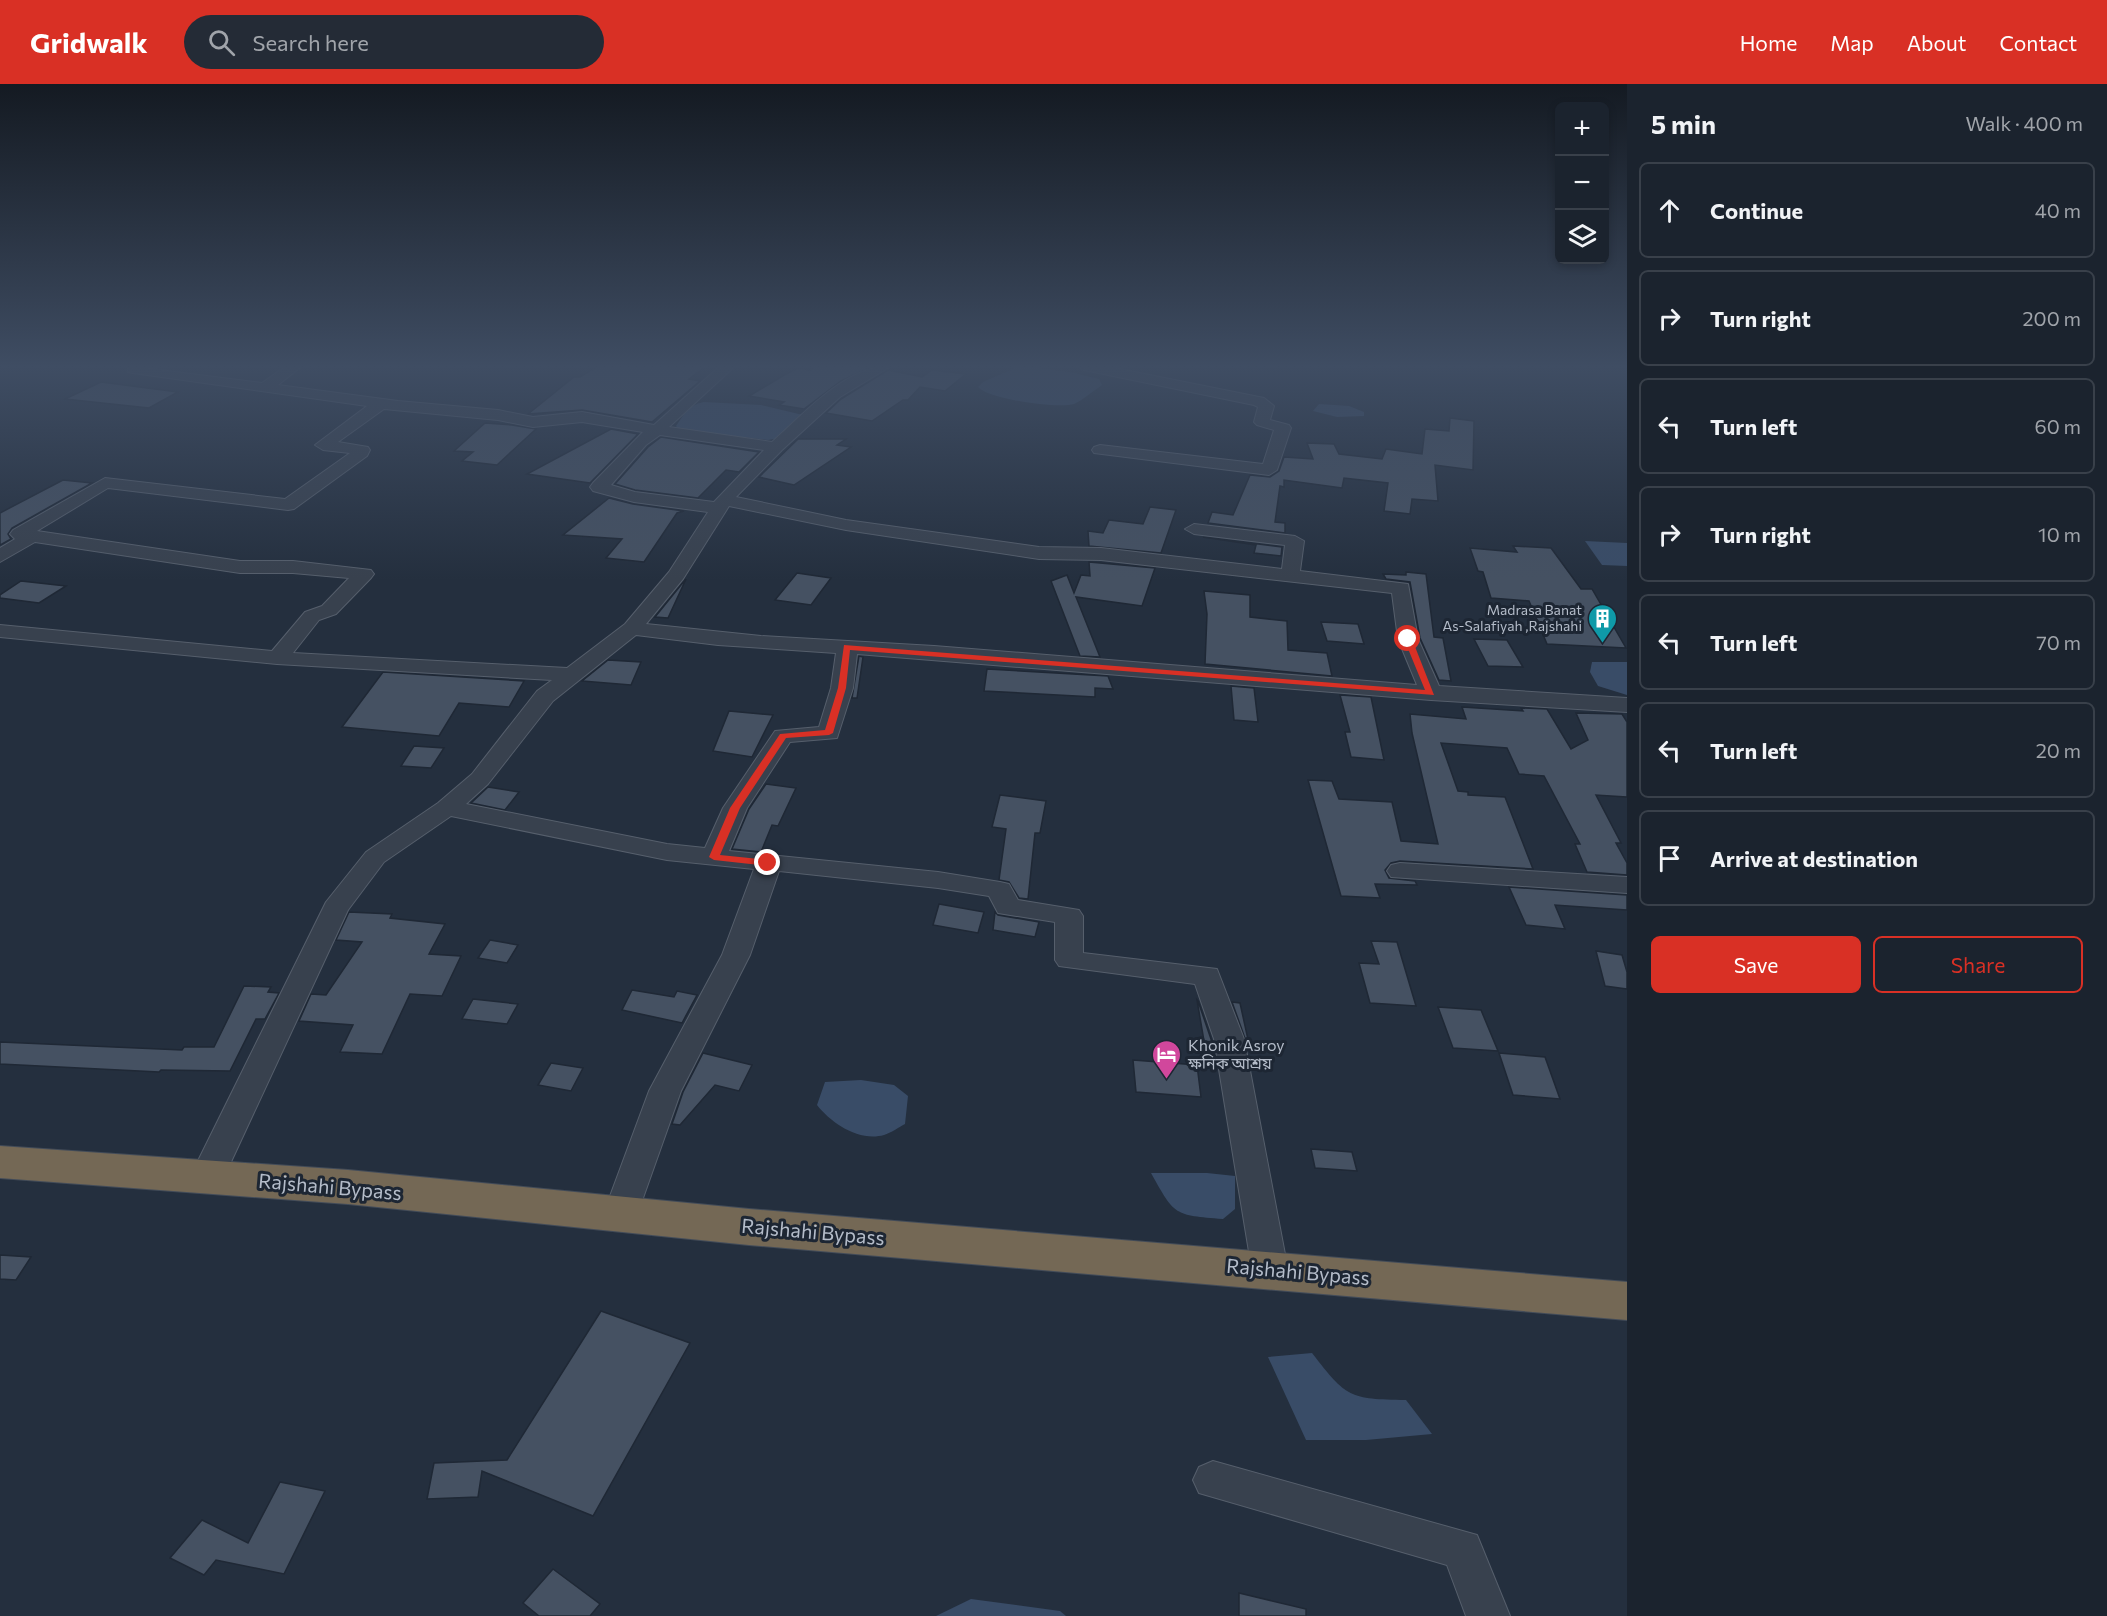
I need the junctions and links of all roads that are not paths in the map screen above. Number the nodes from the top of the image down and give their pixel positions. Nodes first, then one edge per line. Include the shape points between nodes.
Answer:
1 (334, 437) edge
2 (646, 437) edge
3 (709, 437) edge
4 (787, 437) edge
5 (1279, 437) edge
6 (776, 447) junction
7 (1100, 450) dead end
8 (722, 504) junction
9 (1194, 529) dead end
10 (32, 536) junction
11 (0, 556) edge
12 (1290, 577) junction
13 (632, 628) junction
14 (0, 631) edge
15 (847, 647) junction
16 (277, 658) junction
17 (573, 675) junction
18 (1431, 693) junction
19 (1627, 705) edge
20 (447, 808) junction
21 (714, 857) junction
22 (768, 863) junction
23 (1400, 871) dead end
24 (1627, 885) edge
25 (0, 1162) edge
26 (207, 1177) junction
27 (620, 1215) junction
28 (1270, 1270) junction
29 (1627, 1301) edge
30 (1213, 1480) dead end
31 (1488, 1616) edge

1 - 10 street via 323,445 362,450 361,453 288,505 105,483 19,534
2 - 8 street via 599,487 634,497
3 - 6 street
4 - 6 street
5 - 7 street via 1269,470
6 - 8 street
8 - 12 street via 1039,554 1101,554
8 - 13 street via 676,576
9 - 12 street via 1295,541
10 - 11 street
10 - 16 street via 240,567 364,574 329,610 312,616
12 - 18 street via 1401,588 1408,639
13 - 15 street via 691,637
13 - 17 street
14 - 16 street
15 - 18 street
15 - 21 street via 842,688 829,733 783,736 735,808
16 - 17 street
17 - 20 street via 545,696 480,779
18 - 19 street
20 - 21 street via 656,850
20 - 26 street via 375,857 335,908
21 - 22 street
22 - 27 street via 736,955 666,1091
22 - 28 street via 1000,890 1007,907 1070,916 1069,960 1207,976 1229,1039
23 - 24 street
25 - 26 highway, Rajshahi Bypass
26 - 27 highway, Rajshahi Bypass
27 - 28 highway, Rajshahi Bypass
28 - 29 highway, Rajshahi Bypass
30 - 31 street via 1462,1549

